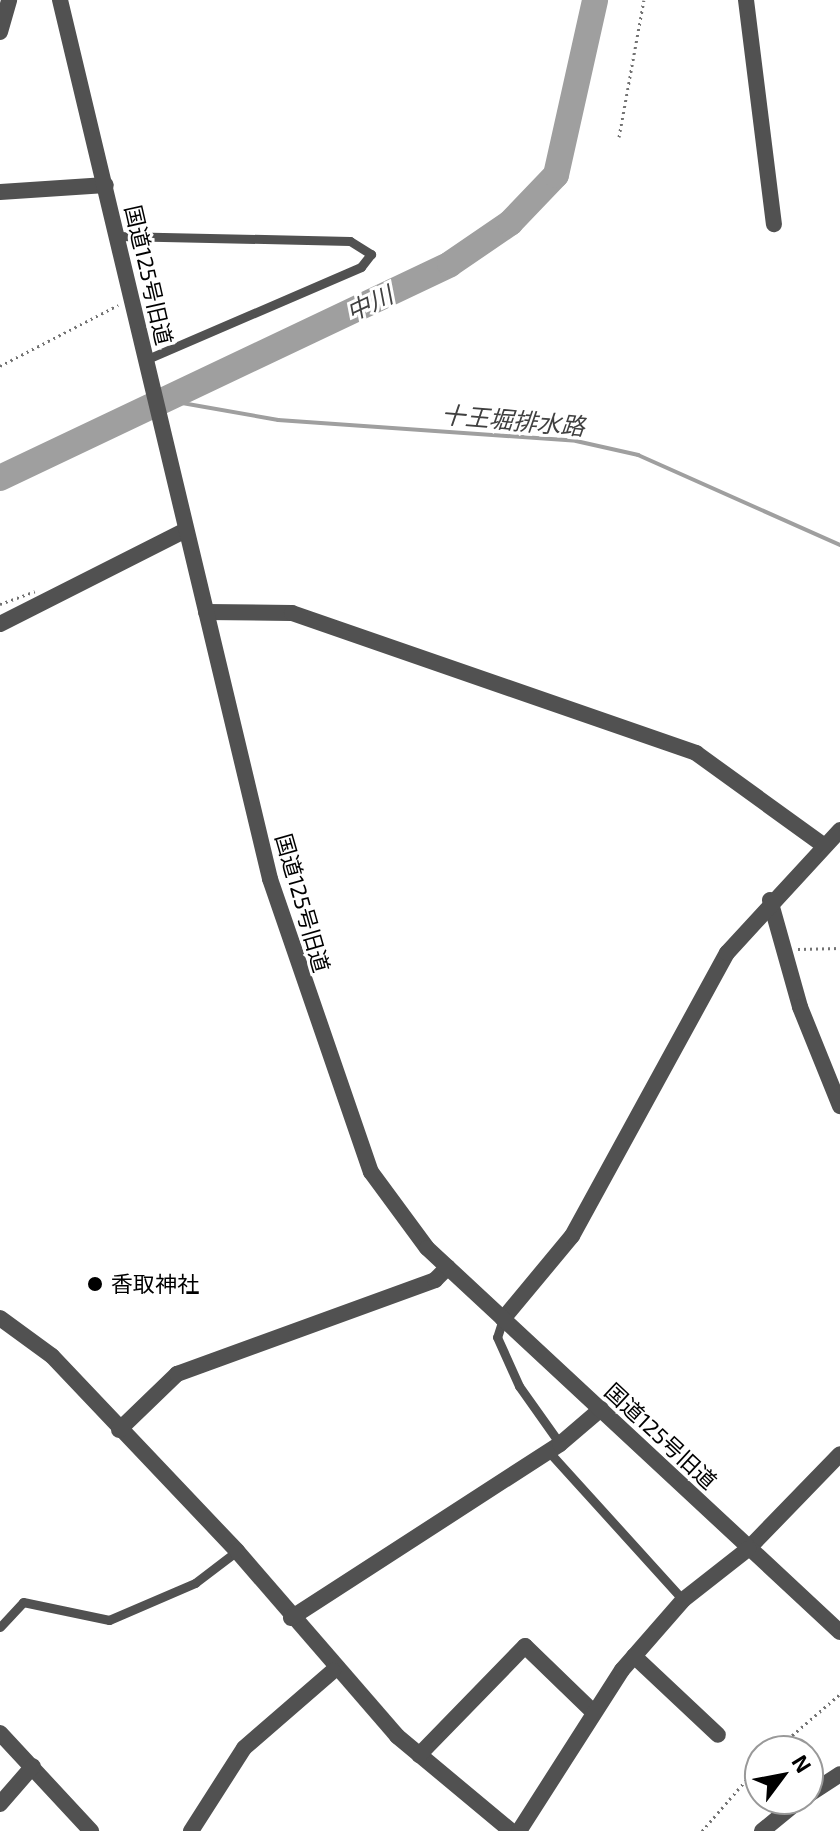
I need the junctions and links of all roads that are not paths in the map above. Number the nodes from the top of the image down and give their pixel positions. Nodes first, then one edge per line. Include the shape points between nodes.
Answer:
1 (9, 0) edge
2 (60, 0) edge
3 (746, 0) edge
4 (0, 32) edge
5 (106, 185) junction
6 (0, 192) edge
7 (774, 224) dead end
8 (117, 236) junction
9 (148, 363) junction
10 (186, 530) junction
11 (206, 612) junction
12 (0, 624) edge
13 (840, 830) edge
14 (823, 845) junction
15 (770, 900) junction
16 (840, 1106) edge
17 (448, 1267) junction
18 (0, 1318) edge
19 (503, 1319) junction
20 (601, 1409) junction
21 (119, 1430) junction
22 (554, 1448) junction
23 (840, 1454) edge
24 (748, 1549) junction
25 (237, 1551) junction
26 (683, 1600) junction
27 (291, 1618) junction
28 (0, 1627) edge
29 (840, 1632) edge
30 (634, 1656) junction
31 (333, 1671) junction
32 (593, 1712) junction
33 (0, 1733) edge
34 (718, 1735) dead end
35 (419, 1755) junction
36 (33, 1766) junction
37 (0, 1804) edge
38 (782, 1815) edge
39 (91, 1831) edge
40 (191, 1831) edge
41 (511, 1831) edge
42 (519, 1831) edge
43 (762, 1831) edge

1 - 4 street
2 - 5 street, 国道125号旧道
3 - 7 street
5 - 6 street
5 - 8 street, 国道125号旧道
8 - 9 street, 国道125号旧道
8 - 9 lane via 350,241 371,254 361,267
9 - 10 street, 国道125号旧道
10 - 11 street, 国道125号旧道
10 - 12 street
11 - 14 street via 292,613 696,753
11 - 17 street, 国道125号旧道 via 270,879 355,1135 387,1200
13 - 14 street
14 - 15 street
15 - 16 street
15 - 19 street via 727,953 572,1236
17 - 19 street, 国道125号旧道
17 - 21 street via 435,1280 177,1374
18 - 21 street via 52,1356
19 - 20 street, 国道125号旧道
19 - 22 lane via 497,1337
20 - 22 street
20 - 24 street, 国道125号旧道
21 - 25 street
22 - 26 lane
22 - 27 street
23 - 24 street
24 - 26 street
24 - 29 street, 国道125号旧道
25 - 27 street
25 - 28 lane via 195,1583 109,1620 23,1602
26 - 30 street
27 - 31 street
30 - 32 street
30 - 34 street
31 - 35 street
31 - 40 street via 244,1748
32 - 35 street via 525,1646
32 - 42 street
33 - 36 street
35 - 41 street
36 - 37 street
36 - 39 street
38 - 43 street

